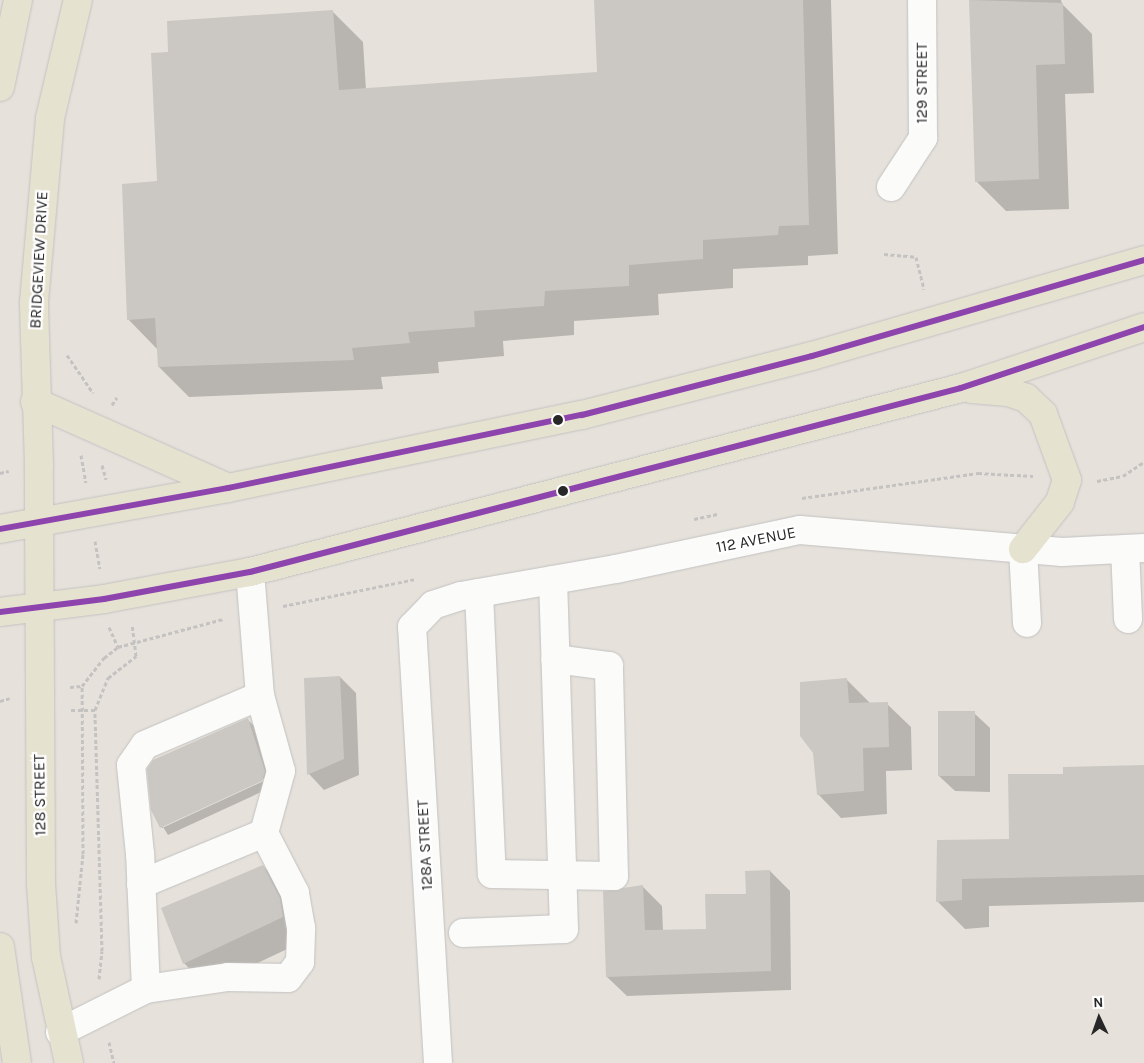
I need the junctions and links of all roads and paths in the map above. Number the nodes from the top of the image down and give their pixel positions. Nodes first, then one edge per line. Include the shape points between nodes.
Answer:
1 (18, 0) edge
2 (78, 0) edge
3 (922, 0) edge
4 (0, 87) edge
5 (892, 187) dead end
6 (884, 254) dead end
7 (1144, 260) edge
8 (924, 289) dead end
9 (1144, 327) edge
10 (961, 388) junction
11 (35, 402) junction
12 (80, 452) dead end
13 (1144, 462) edge
14 (1087, 482) dead end
15 (228, 488) junction
16 (91, 514) junction
17 (38, 524) junction
18 (0, 529) edge
19 (1135, 548) edge
20 (1023, 549) junction
21 (250, 572) junction
22 (552, 580) junction
23 (479, 592) junction
24 (104, 599) junction
25 (38, 607) junction
26 (0, 612) edge
27 (226, 618) dead end
28 (1128, 619) dead end
29 (1027, 623) dead end
30 (132, 624) dead end
31 (412, 627) joint
32 (135, 643) junction
33 (118, 647) junction
34 (555, 659) junction
35 (260, 696) junction
36 (82, 709) junction
37 (66, 710) dead end
38 (95, 710) junction
39 (264, 834) junction
40 (562, 874) junction
41 (141, 884) junction
42 (76, 933) dead end
43 (463, 933) dead end
44 (0, 947) edge
45 (146, 989) junction
46 (102, 1012) junction
47 (60, 1032) junction
48 (17, 1063) edge
49 (69, 1063) edge
50 (114, 1063) edge
51 (438, 1063) edge

1 - 4 main road
2 - 11 main road, BRIDGEVIEW DRIVE via 50,118 34,302
3 - 5 street, 129 STREET via 923,138
6 - 8 path via 916,257
7 - 15 main road via 812,356 582,415
9 - 10 main road
10 - 20 main road via 1008,392 1026,398 1043,414 1067,480 1060,502
10 - 21 main road
11 - 15 main road
11 - 17 main road, BRIDGEVIEW DRIVE
12 - 16 path
13 - 14 path via 1123,476
15 - 16 main road
16 - 17 main road
16 - 24 path
17 - 18 main road
17 - 25 main road, 128 STREET
19 - 20 street, 112 AVENUE via 1062,552
19 - 28 street
20 - 22 street, 112 AVENUE via 800,530
20 - 29 street
21 - 24 main road
21 - 35 street via 256,612
22 - 23 street, 112 AVENUE
22 - 34 street
23 - 31 street, 112 AVENUE via 433,606
23 - 40 street via 492,874
24 - 25 main road
24 - 33 path via 109,627
25 - 26 main road
25 - 47 main road, 128 STREET via 40,884 46,957
27 - 32 path
30 - 32 path
31 - 51 street, 128A STREET
32 - 33 path
32 - 38 path via 136,656 108,678
33 - 36 path via 104,658 82,686
34 - 40 street
34 - 40 street via 609,666 614,876
35 - 39 street via 281,772
35 - 41 street via 145,745 131,765
36 - 37 path
36 - 38 path
36 - 42 path via 84,854
38 - 46 path
39 - 41 street
39 - 45 street via 295,894 301,928 300,962 288,978 228,977
40 - 43 street via 564,929
41 - 45 street
44 - 48 main road
45 - 46 street
46 - 47 street
46 - 50 path
47 - 49 main road, 128 STREET

